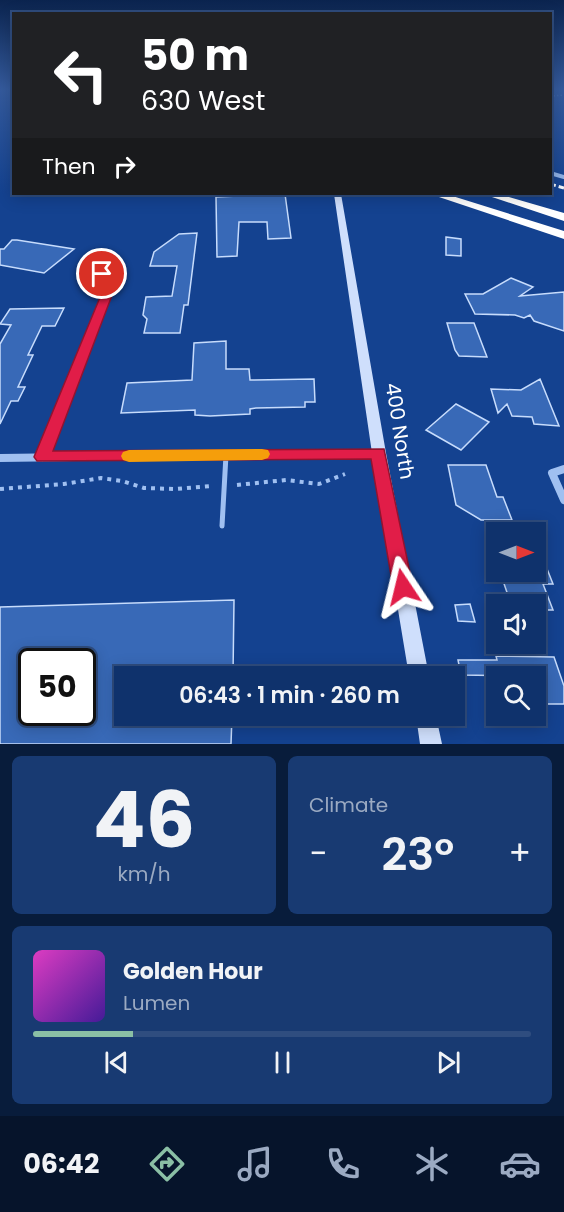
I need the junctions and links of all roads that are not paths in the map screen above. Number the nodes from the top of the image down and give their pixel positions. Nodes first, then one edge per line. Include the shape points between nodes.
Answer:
1 (337, 195) edge
2 (439, 195) edge
3 (492, 195) edge
4 (564, 217) edge
5 (564, 235) edge
6 (102, 274) dead end
7 (378, 453) junction
8 (226, 455) junction
9 (42, 457) junction
10 (0, 458) edge
11 (564, 469) edge
12 (564, 500) edge
13 (222, 526) dead end
14 (417, 666) edge
15 (428, 726) edge
16 (431, 744) edge

1 - 7 main road, 400 North
2 - 5 highway
3 - 4 highway
6 - 9 street via 108,290
7 - 8 street
7 - 14 main road, 400 North
8 - 9 street
8 - 13 lane
9 - 10 street
11 - 12 street via 552,473
15 - 16 main road

